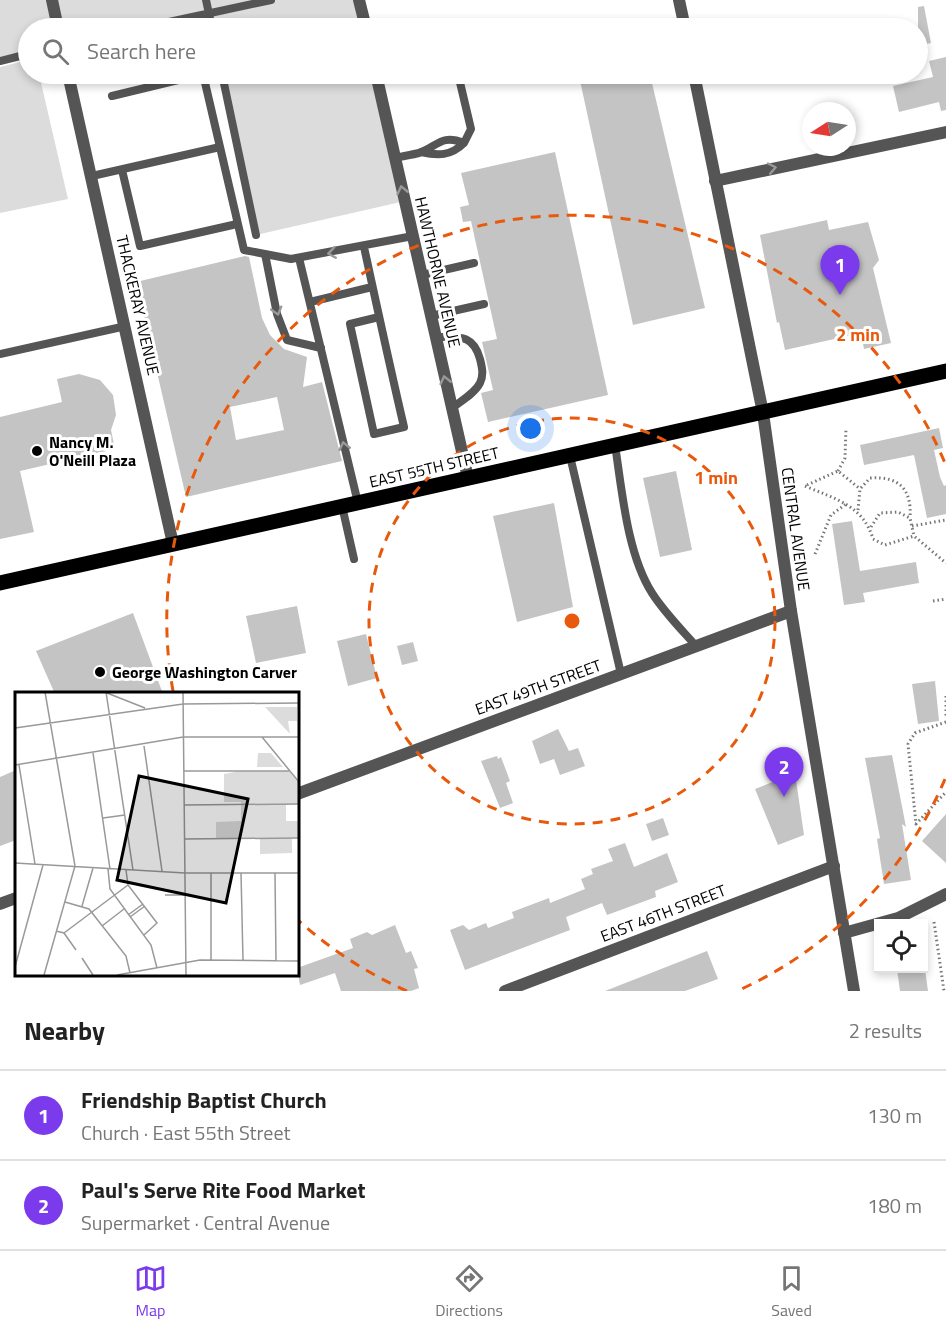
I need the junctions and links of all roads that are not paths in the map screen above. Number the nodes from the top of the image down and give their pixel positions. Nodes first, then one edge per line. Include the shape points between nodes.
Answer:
1 (52, 0) edge
2 (206, 0) edge
3 (271, 0) edge
4 (359, 0) edge
5 (679, 0) edge
6 (209, 13) junction
7 (56, 18) edge
8 (186, 18) edge
9 (210, 18) edge
10 (364, 18) edge
11 (683, 18) edge
12 (18, 56) edge
13 (0, 61) edge
14 (70, 84) edge
15 (162, 84) edge
16 (205, 84) edge
17 (224, 84) edge
18 (378, 84) edge
19 (460, 84) edge
20 (696, 84) edge
21 (112, 96) dead end
22 (946, 132) edge
23 (464, 142) junction
24 (220, 147) junction
25 (421, 152) junction
26 (395, 158) junction
27 (122, 170) junction
28 (92, 176) junction
29 (715, 181) junction
30 (237, 224) junction
31 (256, 235) dead end
32 (413, 236) junction
33 (364, 247) junction
34 (265, 254) junction
35 (299, 258) junction
36 (474, 263) dead end
37 (422, 275) junction
38 (372, 287) junction
39 (310, 302) junction
40 (484, 304) dead end
41 (431, 316) junction
42 (379, 317) junction
43 (126, 326) junction
44 (436, 337) junction
45 (321, 348) junction
46 (0, 354) edge
47 (946, 371) edge
48 (452, 408) junction
49 (763, 412) junction
50 (615, 446) junction
51 (570, 456) junction
52 (468, 478) junction
53 (358, 503) junction
54 (342, 506) junction
55 (173, 544) junction
56 (354, 559) dead end
57 (0, 582) edge
58 (791, 611) junction
59 (696, 646) junction
60 (621, 674) junction
61 (298, 794) edge
62 (834, 866) junction
63 (946, 894) edge
64 (15, 898) edge
65 (0, 904) edge
66 (844, 933) junction
67 (505, 991) edge
68 (854, 991) edge

1 - 7 street
2 - 6 lane
3 - 6 lane
4 - 10 street
5 - 11 street
6 - 8 lane
6 - 9 lane
12 - 13 lane
14 - 28 street, THACKERAY AVENUE
15 - 21 lane
16 - 24 lane
17 - 31 lane
18 - 26 street, HAWTHORNE AVENUE
19 - 23 lane via 471,129
20 - 29 street, CENTRAL AVENUE
29 -> 22 street
23 - 25 lane via 435,142
23 - 25 lane via 456,152 438,156
24 - 27 lane
24 - 30 lane
25 - 26 lane
32 -> 26 street, HAWTHORNE AVENUE
27 - 28 lane
27 - 30 lane via 140,246
28 - 43 street, THACKERAY AVENUE
29 - 49 street, CENTRAL AVENUE
30 - 34 lane via 244,250
32 - 33 lane
32 - 37 street, HAWTHORNE AVENUE
33 -> 35 lane
33 - 38 lane
34 - 35 lane
34 -> 45 lane via 277,314 287,340
35 - 39 lane
36 - 37 lane
37 - 41 street, HAWTHORNE AVENUE
38 - 39 lane
38 - 42 lane
39 - 45 lane
40 - 41 lane
41 - 44 street, HAWTHORNE AVENUE
42 - 42 lane via 404,427 374,434 350,324
43 - 46 lane
43 - 55 street, THACKERAY AVENUE
48 -> 44 street, HAWTHORNE AVENUE
44 - 48 lane via 468,339 476,346 483,370 472,392
53 -> 45 lane
47 - 49 main road, EAST 55TH STREET
48 - 52 street, HAWTHORNE AVENUE
49 - 50 main road, EAST 55TH STREET
49 - 58 street, CENTRAL AVENUE
50 - 51 main road, EAST 55TH STREET
50 - 59 lane via 642,575 652,594
51 - 52 main road, EAST 55TH STREET
51 - 60 lane
52 - 53 main road, EAST 55TH STREET
53 - 54 main road, EAST 55TH STREET
54 - 55 main road, EAST 55TH STREET
54 - 56 lane
55 - 57 main road, EAST 55TH STREET
58 - 59 street, EAST 49TH STREET
58 - 62 street, CENTRAL AVENUE
59 - 60 street, EAST 49TH STREET
60 - 61 street, EAST 49TH STREET
62 - 66 street, CENTRAL AVENUE
62 - 67 street, EAST 46TH STREET
63 - 66 street via 898,918
64 - 65 street
66 - 68 street, CENTRAL AVENUE

